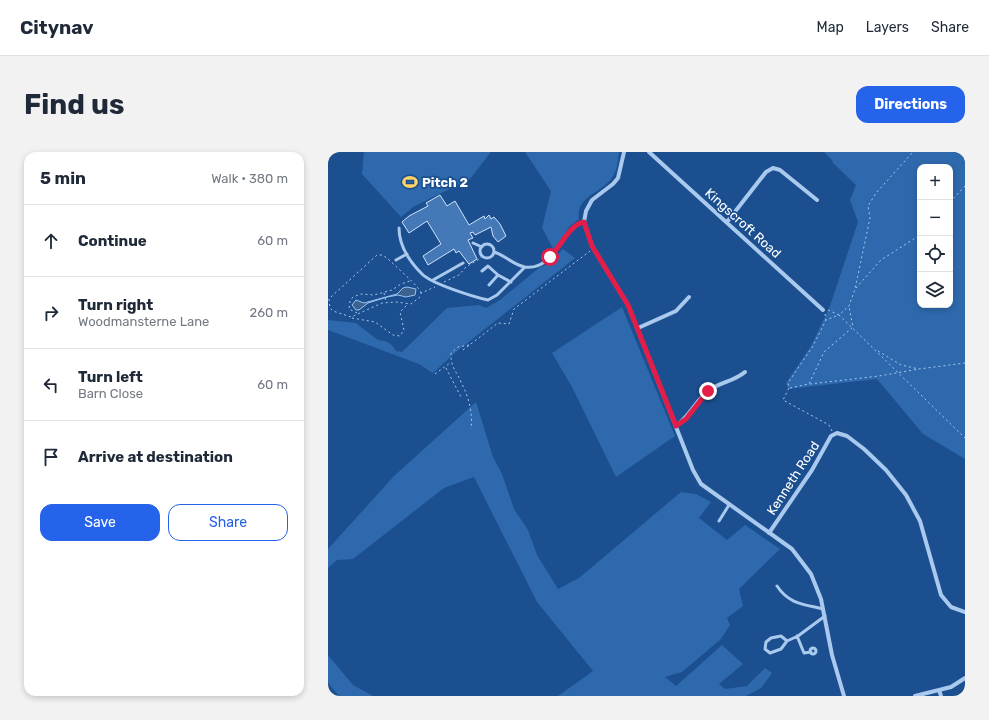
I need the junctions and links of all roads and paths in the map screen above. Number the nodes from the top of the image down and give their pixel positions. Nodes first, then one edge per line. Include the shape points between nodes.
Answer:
1 (624, 152) edge
2 (649, 152) edge
3 (913, 152) edge
4 (965, 186) edge
5 (817, 200) dead end
6 (952, 200) edge
7 (584, 222) junction
8 (727, 222) junction
9 (399, 228) dead end
10 (918, 236) edge
11 (473, 243) dead end
12 (482, 247) junction
13 (594, 249) junction
14 (494, 252) junction
15 (407, 254) junction
16 (482, 255) junction
17 (396, 260) dead end
18 (463, 263) dead end
19 (525, 267) junction
20 (482, 271) dead end
21 (498, 275) junction
22 (433, 280) junction
23 (410, 281) junction
24 (511, 282) junction
25 (440, 283) junction
26 (489, 285) dead end
27 (855, 289) junction
28 (384, 292) junction
29 (421, 293) junction
30 (689, 297) dead end
31 (386, 302) junction
32 (407, 304) junction
33 (849, 306) junction
34 (823, 310) junction
35 (358, 313) junction
36 (840, 315) junction
37 (351, 317) junction
38 (826, 320) junction
39 (853, 327) junction
40 (638, 328) junction
41 (470, 345) junction
42 (463, 350) dead end
43 (876, 350) junction
44 (965, 362) edge
45 (450, 363) junction
46 (446, 368) junction
47 (919, 369) junction
48 (745, 372) dead end
49 (899, 373) junction
50 (435, 374) dead end
51 (809, 384) junction
52 (789, 388) junction
53 (461, 397) dead end
54 (676, 426) junction
55 (471, 429) dead end
56 (834, 434) junction
57 (965, 438) edge
58 (729, 505) junction
59 (719, 521) dead end
60 (769, 533) junction
61 (777, 586) dead end
62 (823, 609) junction
63 (965, 612) edge
64 (825, 616) junction
65 (797, 636) junction
66 (787, 641) junction
67 (811, 652) dead end
68 (965, 678) edge
69 (940, 690) junction
70 (844, 696) edge
71 (915, 696) edge
72 (941, 696) edge

1 - 7 street via 618,178 592,200
2 - 8 street, Kingscroft Road
3 - 27 path via 876,193 868,206 870,218
4 - 6 path
5 - 8 street via 780,170 773,168 766,172
7 - 13 street
7 - 19 lane via 571,229 559,248 543,262
8 - 34 street, Kingscroft Road
9 - 15 lane via 402,248
10 - 27 path via 881,260
11 - 12 lane
12 - 14 lane via 490,244
12 - 16 lane
13 - 40 street via 628,305
13 - 41 path via 514,309 509,324 498,323
14 - 16 lane via 488,258
14 - 19 lane
15 - 17 lane
15 - 22 lane via 423,275
16 - 25 path via 459,275
18 - 22 lane
19 - 24 lane
20 - 21 lane via 488,266
21 - 24 lane
21 - 26 lane
22 - 25 lane
23 - 28 path
23 - 29 path via 417,285
23 - 37 path via 387,258 377,256 329,299 333,311
24 - 25 lane via 488,300
25 - 29 path
27 - 33 path
28 - 31 path
28 - 35 path via 353,297 349,309
29 - 32 path via 416,301
30 - 40 street via 676,311
31 - 32 path
31 - 35 path
32 - 37 path via 400,312 404,330 400,336 393,335 375,322
33 - 36 path
33 - 39 path
34 - 36 path
34 - 38 path
35 - 37 path
36 - 38 path
36 - 39 path
38 - 52 path via 788,383
39 - 43 path
39 - 51 path via 824,352
40 - 54 street
41 - 42 path
41 - 45 path via 458,347 451,353
43 - 47 path via 902,365
43 - 49 path
44 - 47 path
45 - 46 path
45 - 55 path via 469,402
46 - 50 path
46 - 53 path
47 - 49 path
48 - 54 street via 736,380 708,391 686,419
49 - 51 path
49 - 57 path
51 - 52 path
52 - 56 path via 783,400 829,425
54 - 58 street via 701,484
56 - 60 street, Kenneth Road
56 - 63 street via 846,436 864,449 886,470 906,495 920,521 941,595 951,607
58 - 59 lane
58 - 60 street
60 - 62 street via 792,549 809,571 816,584
61 - 62 lane via 790,600
62 - 64 street
64 - 65 lane
64 - 70 street via 832,655
65 - 66 lane
65 - 67 lane via 804,653
66 - 66 lane via 785,647 774,653 765,649 766,642 771,638 781,636
68 - 69 street via 958,684
69 - 71 street
69 - 72 street

